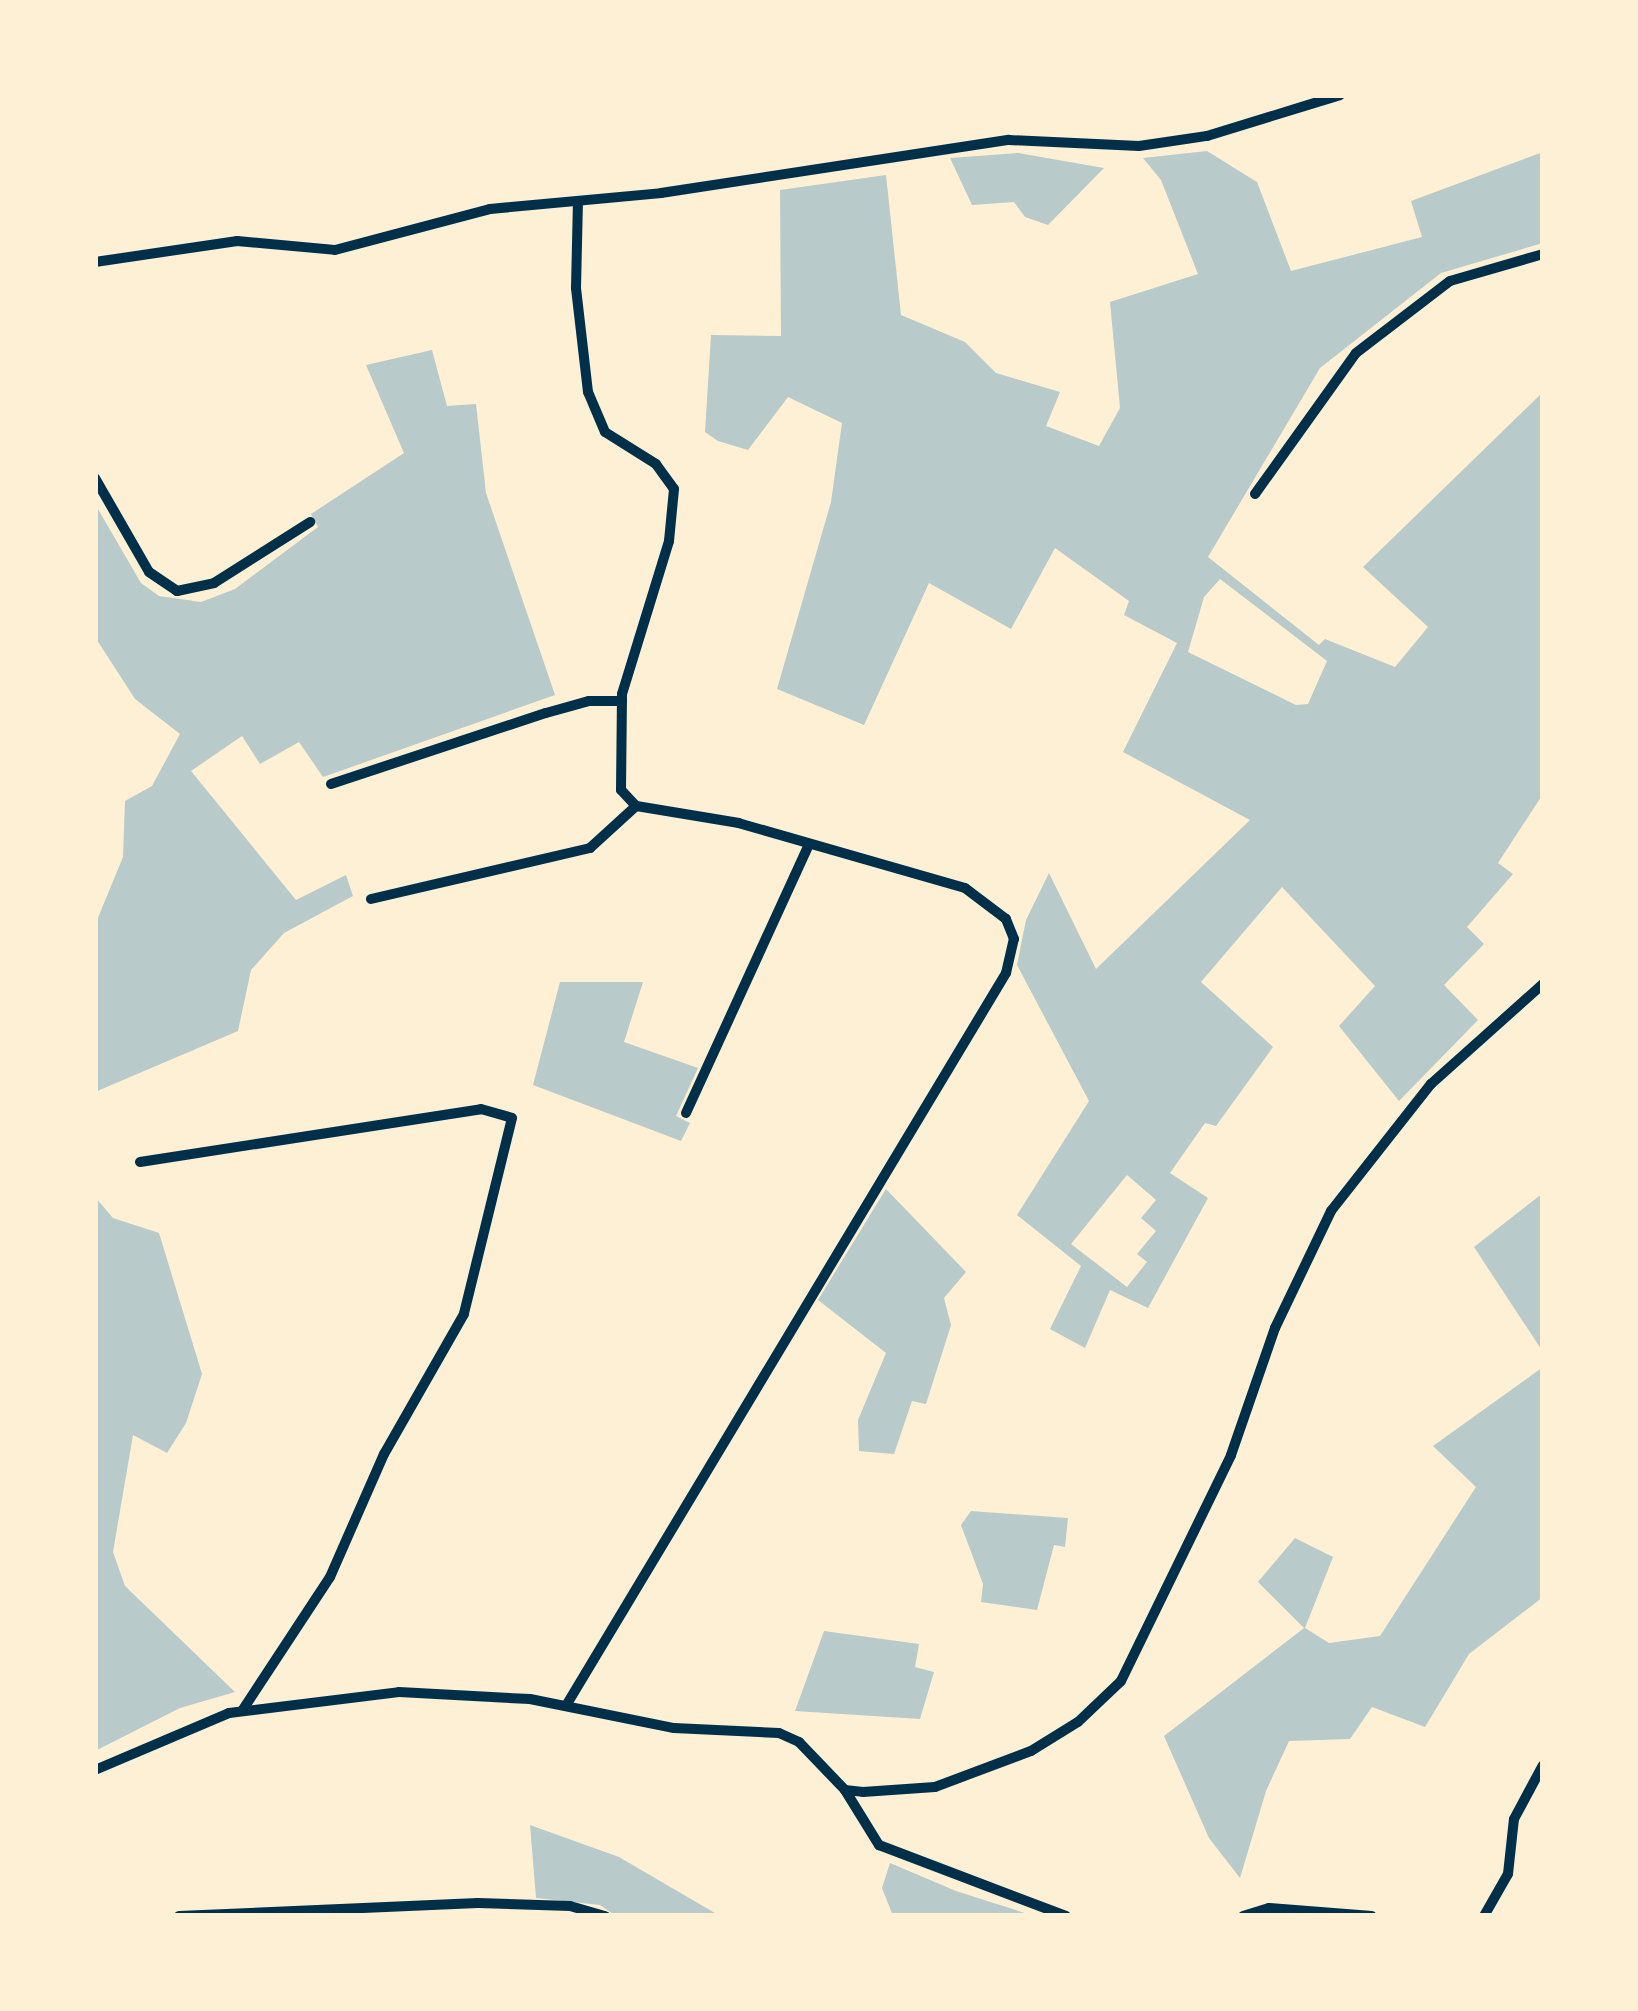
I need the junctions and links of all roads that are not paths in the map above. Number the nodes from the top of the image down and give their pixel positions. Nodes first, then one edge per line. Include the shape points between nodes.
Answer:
1 (1340, 95) edge
2 (578, 202) junction
3 (1543, 254) edge
4 (95, 262) edge
5 (95, 478) edge
6 (1255, 494) dead end
7 (310, 522) dead end
8 (622, 701) junction
9 (331, 784) dead end
10 (636, 806) junction
11 (809, 844) junction
12 (370, 899) dead end
13 (1543, 984) edge
14 (686, 1114) dead end
15 (140, 1162) dead end
16 (567, 1704) junction
17 (242, 1712) junction
18 (1543, 1765) edge
19 (95, 1770) edge
20 (845, 1790) junction
21 (180, 1916) edge
22 (606, 1916) edge
23 (1066, 1916) edge
24 (1244, 1916) edge
25 (1372, 1916) edge
26 (1484, 1916) edge

1 - 2 street via 1175,141 1109,146 1009,140
2 - 4 street via 490,210 335,250 237,241
2 - 8 street via 576,288 588,392 605,432 656,464 674,489 669,542
3 - 6 street via 1450,281 1356,352
5 - 7 street via 149,572 177,591 214,583
8 - 9 street via 546,713
8 - 10 street via 618,772 621,790
10 - 11 street via 739,823
10 - 12 street via 590,848
11 - 14 street
11 - 16 street via 965,888 1012,927 1013,955
13 - 20 street via 1432,1084 1331,1211 1275,1328 1225,1468 1109,1697 1031,1751 982,1774 935,1787
15 - 17 street via 481,1109 512,1118 464,1314 384,1454 330,1578
16 - 17 street via 399,1692
16 - 20 street via 674,1728 779,1733 799,1742
17 - 19 street via 184,1728
18 - 26 street via 1514,1819 1508,1874
20 - 23 street via 879,1845
21 - 22 street via 478,1903 570,1906
24 - 25 street via 1270,1908

